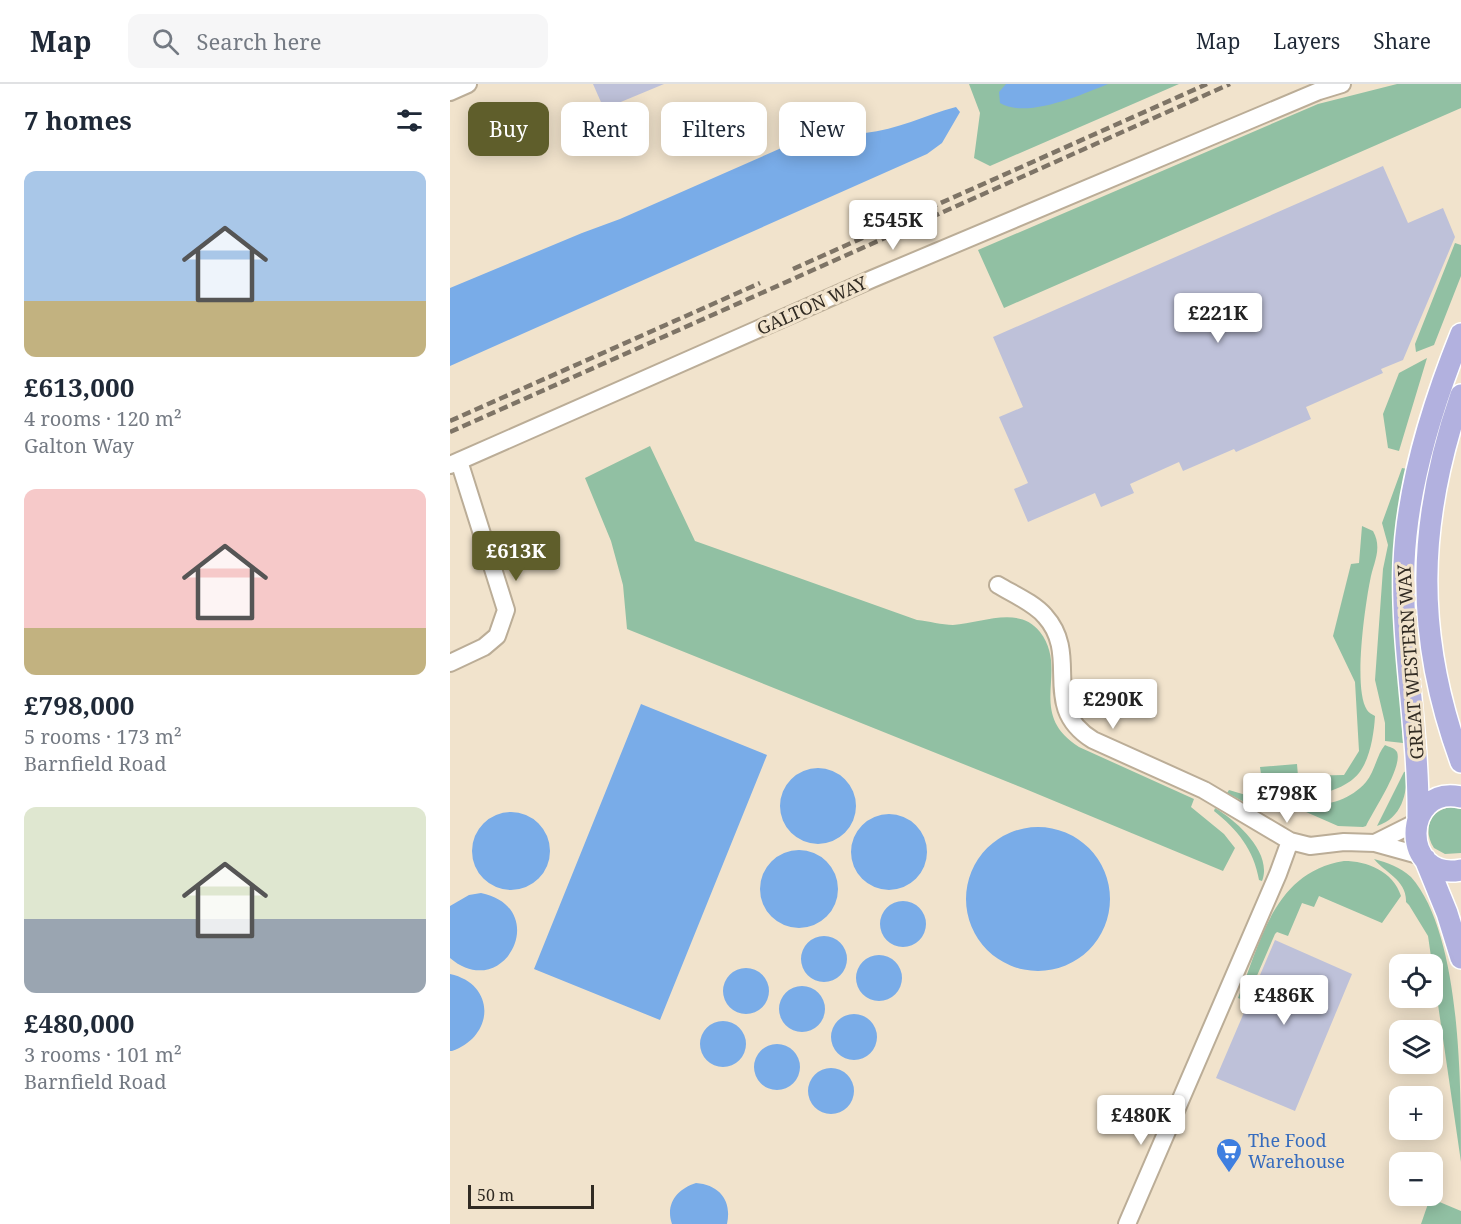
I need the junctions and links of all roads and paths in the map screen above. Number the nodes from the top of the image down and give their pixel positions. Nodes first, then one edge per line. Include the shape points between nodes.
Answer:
1 (468, 84) edge
2 (1342, 84) edge
3 (450, 92) edge
4 (1461, 334) edge
5 (1461, 395) edge
6 (455, 463) edge
7 (998, 585) dead end
8 (450, 663) edge
9 (1461, 762) edge
10 (1461, 797) edge
11 (1418, 820) junction
12 (1290, 841) junction
13 (1375, 843) junction
14 (1424, 858) junction
15 (1461, 870) edge
16 (1461, 957) edge
17 (1127, 1224) edge

1 - 3 street
2 - 6 street, GALTON WAY via 872,279
4 - 11 main road, GREAT WESTERN WAY via 1425,441 1406,533 1406,623 1418,769
5 - 9 main road, GREAT WESTERN WAY via 1432,500 1425,589 1434,671
6 - 8 street via 506,610 497,636 484,647
7 - 12 street via 1040,610 1050,622 1061,648 1063,701 1081,732 1204,790
10 - 11 main road via 1444,796 1434,801
11 - 13 street
11 - 14 main road, GREAT WESTERN WAY via 1415,839
12 - 13 street via 1310,846
12 - 17 street
13 - 14 street
14 - 15 main road via 1443,870
14 - 16 main road

